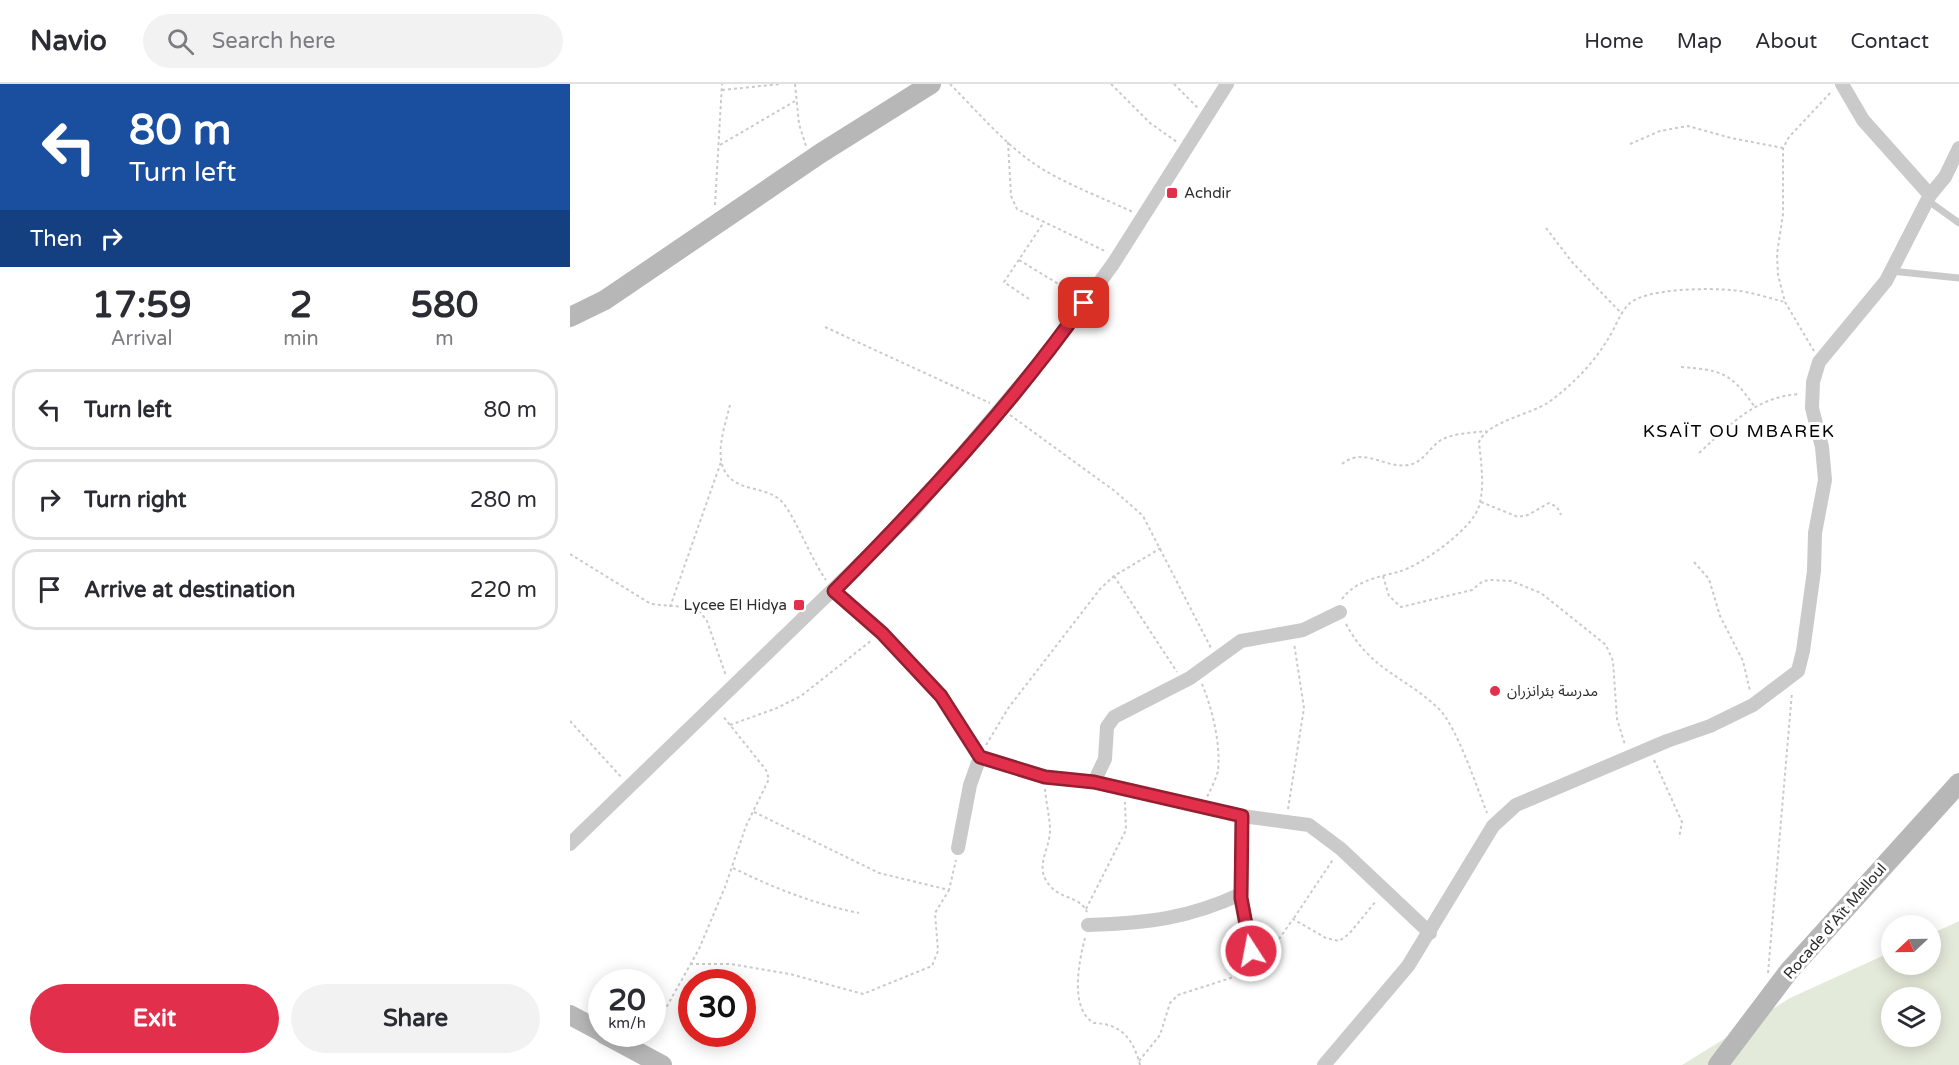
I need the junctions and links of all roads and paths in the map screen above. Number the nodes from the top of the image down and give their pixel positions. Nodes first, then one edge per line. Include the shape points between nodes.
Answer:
1 (722, 84) edge
2 (780, 84) edge
3 (795, 84) edge
4 (931, 84) edge
5 (950, 84) edge
6 (1111, 84) edge
7 (1174, 84) edge
8 (1227, 84) edge
9 (1838, 84) edge
10 (1842, 84) edge
11 (722, 90) junction
12 (795, 101) junction
13 (1207, 116) junction
14 (1008, 141) junction
15 (1630, 144) dead end
16 (720, 145) junction
17 (1783, 148) junction
18 (1959, 148) edge
19 (1186, 149) junction
20 (811, 160) junction
21 (1929, 198) junction
22 (1144, 217) junction
23 (1044, 222) junction
24 (1959, 224) edge
25 (714, 226) junction
26 (1546, 228) dead end
27 (1118, 257) junction
28 (1019, 260) junction
29 (1891, 271) junction
30 (1959, 278) edge
31 (1029, 299) dead end
32 (1086, 301) junction
33 (1785, 302) junction
34 (1622, 314) junction
35 (570, 317) edge
36 (825, 327) dead end
37 (1820, 363) junction
38 (1681, 367) dead end
39 (1811, 393) junction
40 (730, 405) dead end
41 (1754, 406) junction
42 (1002, 409) junction
43 (1486, 431) junction
44 (1700, 453) dead end
45 (720, 462) junction
46 (1342, 464) dead end
47 (1480, 502) junction
48 (1561, 515) dead end
49 (1161, 548) junction
50 (570, 554) edge
51 (1694, 562) dead end
52 (1383, 575) junction
53 (1114, 576) junction
54 (834, 591) junction
55 (670, 607) junction
56 (1340, 612) junction
57 (1291, 632) junction
58 (882, 633) junction
59 (1216, 658) junction
60 (1198, 673) junction
61 (1793, 677) junction
62 (1184, 681) junction
63 (731, 690) junction
64 (715, 705) junction
65 (1753, 705) junction
66 (570, 721) edge
67 (730, 725) junction
68 (1648, 748) junction
69 (980, 757) junction
70 (1629, 757) junction
71 (1094, 782) junction
72 (1959, 783) edge
73 (630, 786) junction
74 (1129, 790) junction
75 (1203, 807) junction
76 (754, 812) junction
77 (1242, 816) junction
78 (1286, 821) junction
79 (1493, 826) junction
80 (1679, 838) dead end
81 (570, 844) edge
82 (958, 848) joint
83 (1341, 849) junction
84 (732, 867) junction
85 (949, 890) junction
86 (1241, 894) junction
87 (1086, 909) dead end
88 (859, 913) dead end
89 (1293, 919) dead end
90 (1088, 926) dead end
91 (1430, 933) junction
92 (690, 964) junction
93 (1255, 969) dead end
94 (1765, 1004) junction
95 (666, 1007) edge
96 (570, 1015) edge
97 (588, 1025) edge
98 (629, 1047) edge
99 (662, 1065) edge
100 (1324, 1065) edge
101 (1718, 1065) edge

1 - 11 path
2 - 11 path
3 - 12 path
4 - 20 street
5 - 14 path
6 - 19 path via 1150,123
7 - 13 path
8 - 13 street
9 - 17 path
10 - 21 street via 1863,120
11 - 16 path
12 - 16 path
12 - 20 path
13 - 19 street
14 - 22 path via 1049,173
14 - 23 path via 1013,204
15 - 17 path via 1660,131 1688,126
16 - 25 path
17 - 33 path via 1783,214 1777,254
18 - 21 street
19 - 22 street
20 - 25 street
21 - 24 lane
21 - 29 street
22 - 27 street
23 - 27 path
23 - 28 path
25 - 35 street via 605,300
26 - 34 path via 1572,262
27 - 32 street
28 - 31 path via 1004,282
28 - 32 path
29 - 30 lane
29 - 37 street
32 - 42 street
33 - 34 path via 1733,290 1684,291 1644,296 1629,303
33 - 37 path
34 - 43 path via 1603,347 1577,378 1536,410
36 - 42 path
37 - 39 street
38 - 41 path via 1723,373 1741,386
39 - 41 path via 1787,395
39 - 61 street via 1824,480 1803,651
40 - 45 path
41 - 44 path
42 - 49 path via 1133,506
42 - 54 street via 912,513
43 - 46 path via 1443,439 1412,465 1399,466 1360,456
43 - 47 path via 1479,442
45 - 54 path via 725,472 742,486 765,491 783,504
45 - 55 path
47 - 48 path via 1518,516 1554,503
47 - 52 path via 1470,522 1430,555 1411,567
49 - 53 path
49 - 59 path
50 - 55 path via 651,604
51 - 65 path via 1709,579 1720,616 1743,661
52 - 56 path via 1352,587 1342,598
52 - 70 path via 1389,596 1401,607 1472,590 1483,581 1492,580 1511,581 1529,588 1560,607 1606,645 1613,661 1617,719
53 - 62 path
53 - 69 path via 1051,651
54 - 58 street
54 - 63 street
55 - 63 path via 694,608 701,613
56 - 57 street via 1314,626
56 - 79 path via 1355,641 1373,662 1441,711
57 - 59 street via 1241,641
57 - 78 path via 1304,708
58 - 67 path via 801,696
58 - 69 street via 941,696
59 - 60 street
60 - 62 street
60 - 75 path via 1212,711 1218,746 1218,772
61 - 65 street
61 - 94 path
62 - 71 street via 1110,721 1105,732 1105,759
63 - 64 street
64 - 67 path
64 - 73 street
65 - 68 street via 1700,730
66 - 73 path
67 - 76 path via 768,775
68 - 70 street
68 - 80 path via 1679,813
69 - 71 street via 1045,777
69 - 82 street via 970,785
70 - 79 street via 1516,805
71 - 74 street
72 - 94 street, Rocade d'Aït Melloul via 1845,907
73 - 81 street
74 - 75 street
74 - 87 path via 1124,805 1126,830
75 - 77 street
76 - 84 path
76 - 85 path via 879,873
77 - 78 street
77 - 86 street
78 - 83 street via 1309,825
79 - 91 street
82 - 85 path
83 - 89 path
83 - 91 street
84 - 88 path via 777,890
84 - 92 path
85 - 92 path via 935,913 935,962 927,970 872,992 851,992 790,974 731,964
86 - 90 street via 1160,922
86 - 93 street
91 - 100 street via 1396,981
92 - 95 path
94 - 101 street, Rocade d'Aït Melloul
96 - 97 street
98 - 99 street

